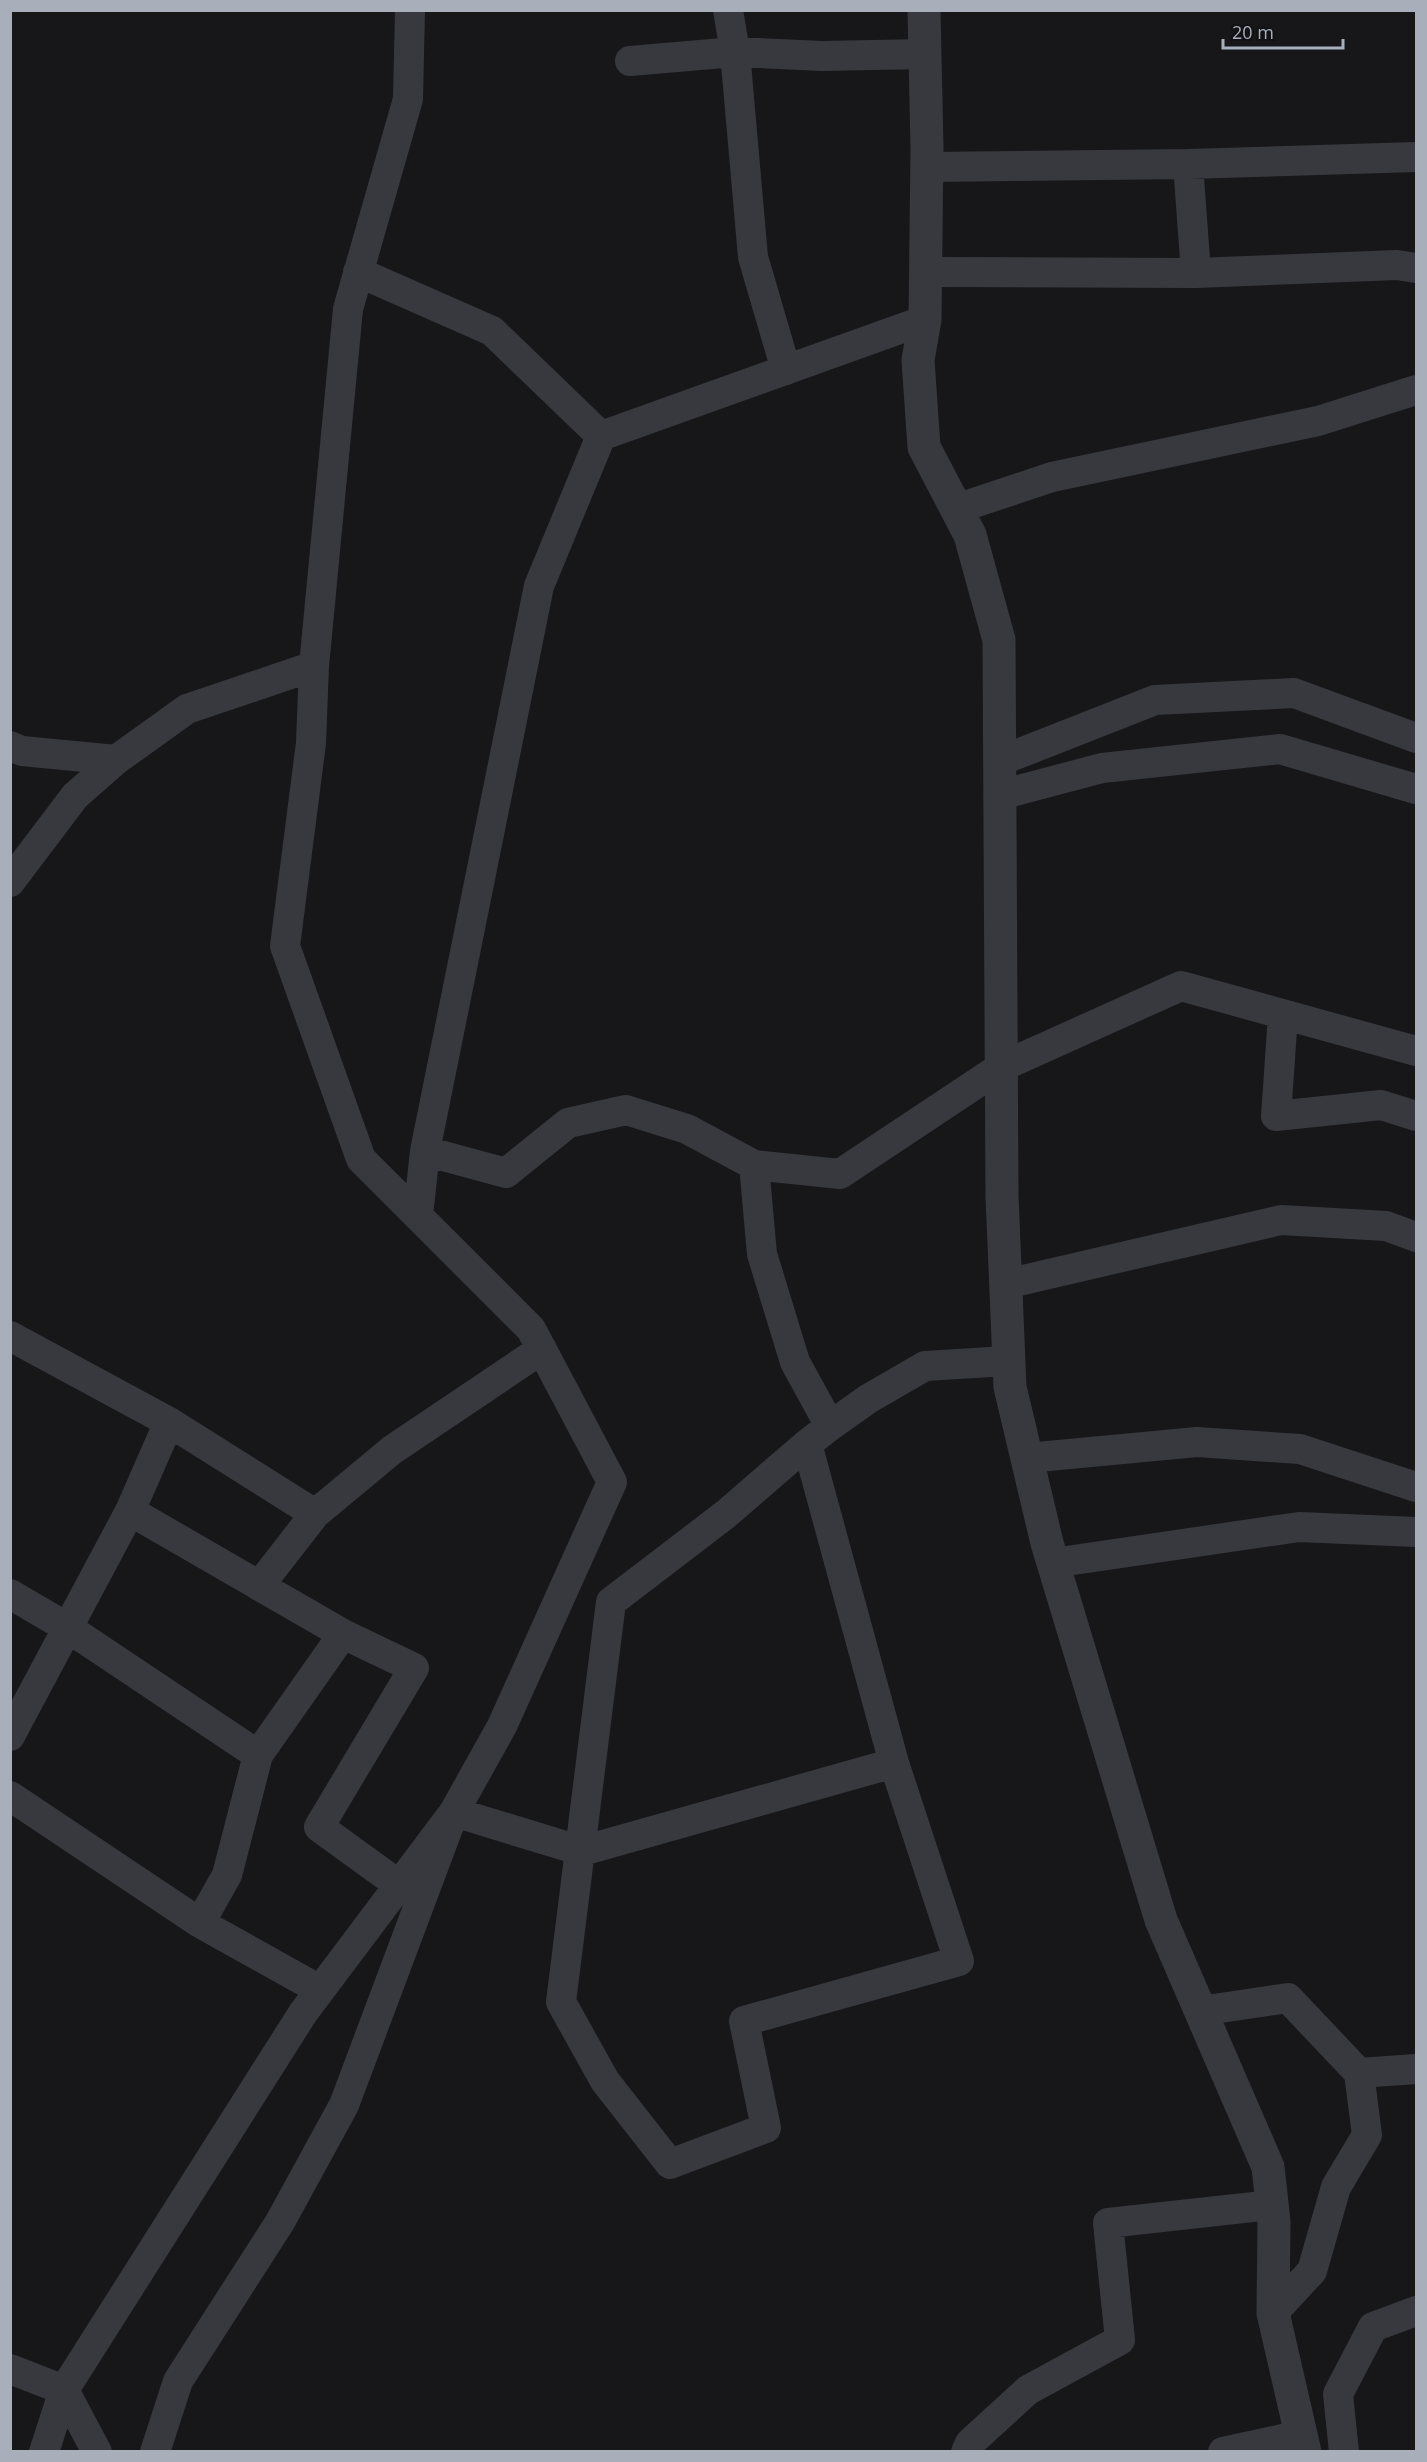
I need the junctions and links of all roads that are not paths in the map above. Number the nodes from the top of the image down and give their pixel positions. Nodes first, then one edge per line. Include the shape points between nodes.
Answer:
1 (410, 10) edge
2 (728, 10) edge
3 (924, 10) edge
4 (735, 52) junction
5 (925, 54) junction
6 (630, 61) dead end
7 (1416, 157) edge
8 (1188, 164) junction
9 (926, 167) junction
10 (1416, 268) edge
11 (358, 272) junction
12 (926, 272) junction
13 (1197, 273) junction
14 (925, 320) junction
15 (786, 370) junction
16 (1416, 390) edge
17 (600, 435) junction
18 (956, 509) junction
19 (314, 666) junction
20 (1416, 738) edge
21 (10, 746) edge
22 (116, 760) junction
23 (1000, 761) junction
24 (1416, 789) edge
25 (1000, 795) junction
26 (10, 882) edge
27 (1283, 1015) junction
28 (1416, 1051) edge
29 (1001, 1067) junction
30 (1416, 1116) edge
31 (425, 1150) junction
32 (754, 1165) junction
33 (418, 1216) junction
34 (1416, 1237) edge
35 (1006, 1284) junction
36 (10, 1336) edge
37 (542, 1349) junction
38 (1008, 1361) junction
39 (169, 1422) junction
40 (830, 1426) junction
41 (807, 1444) junction
42 (1027, 1458) junction
43 (1416, 1487) edge
44 (130, 1511) junction
45 (315, 1514) junction
46 (1416, 1532) edge
47 (1053, 1563) junction
48 (259, 1586) junction
49 (10, 1594) edge
50 (68, 1628) junction
51 (343, 1634) junction
52 (10, 1736) edge
53 (258, 1755) junction
54 (894, 1763) junction
55 (10, 1796) edge
56 (454, 1812) junction
57 (582, 1851) junction
58 (399, 1885) junction
59 (200, 1923) junction
60 (320, 1990) junction
61 (1200, 2010) junction
62 (1416, 2069) edge
63 (1359, 2073) junction
64 (1272, 2205) junction
65 (1416, 2310) edge
66 (1273, 2313) junction
67 (10, 2369) edge
68 (64, 2390) junction
69 (1303, 2443) edge
70 (44, 2451) edge
71 (98, 2451) edge
72 (155, 2451) edge
73 (966, 2451) edge
74 (1223, 2451) edge
75 (1344, 2451) edge

1 - 11 street via 408,99
2 - 4 street
3 - 5 street
4 - 5 street via 822,56
4 - 6 street
4 - 15 street via 753,257
5 - 9 street
7 - 8 street
8 - 9 street
8 - 13 street
9 - 12 street
10 - 13 street via 1397,265
11 - 17 street via 492,331
11 - 19 street via 348,309
12 - 13 street
12 - 14 street
14 - 15 street
14 - 18 street via 918,360 924,447
15 - 17 street
16 - 18 street via 1318,421 1052,477
17 - 31 street via 539,586
18 - 23 street via 970,535 999,640
19 - 22 street via 187,709
19 - 33 street via 311,742 285,946 361,1159
20 - 23 street via 1294,693 1155,700
21 - 22 street via 22,751
22 - 26 street via 75,796
23 - 25 street
24 - 25 street via 1280,749 1102,768
25 - 29 street
27 - 28 street
27 - 29 street via 1181,986
27 - 30 street via 1276,1116 1381,1105
29 - 32 street via 840,1174
29 - 35 street
31 - 32 street via 506,1173 568,1123 626,1110 687,1129
31 - 33 street
32 - 40 street via 762,1254 795,1362
33 - 37 street via 531,1329
34 - 35 street via 1386,1226 1281,1220
35 - 38 street
36 - 39 street
37 - 45 street via 392,1450
37 - 56 street via 612,1482 502,1726
38 - 40 street via 925,1366
38 - 42 street via 1010,1387
39 - 44 street
39 - 45 street
40 - 41 street
41 - 54 street
41 - 57 street via 726,1514 611,1602
42 - 43 street via 1197,1442 1289,1448
42 - 47 street
44 - 48 street
44 - 50 street
45 - 48 street
46 - 47 street via 1299,1527
47 - 61 street via 1161,1920
48 - 51 street
49 - 50 street
50 - 52 street
50 - 53 street
51 - 53 street
51 - 58 street via 414,1668 319,1827
53 - 59 street via 227,1875
54 - 57 street
54 - 57 street via 959,1961 744,2021 766,2128 670,2164 604,2081 561,2002
55 - 59 street
56 - 57 street
56 - 58 street
56 - 72 street via 344,2105 280,2222 178,2381
58 - 60 street
59 - 60 street
60 - 68 street
61 - 63 street via 1288,1998
61 - 64 street via 1268,2167
62 - 63 street
63 - 66 street via 1367,2135 1336,2187 1312,2271
64 - 66 street
64 - 73 street via 1108,2223 1120,2340 1028,2390
65 - 75 street via 1373,2327 1338,2394
66 - 69 street
67 - 68 street
68 - 70 street
68 - 71 street
69 - 74 street

